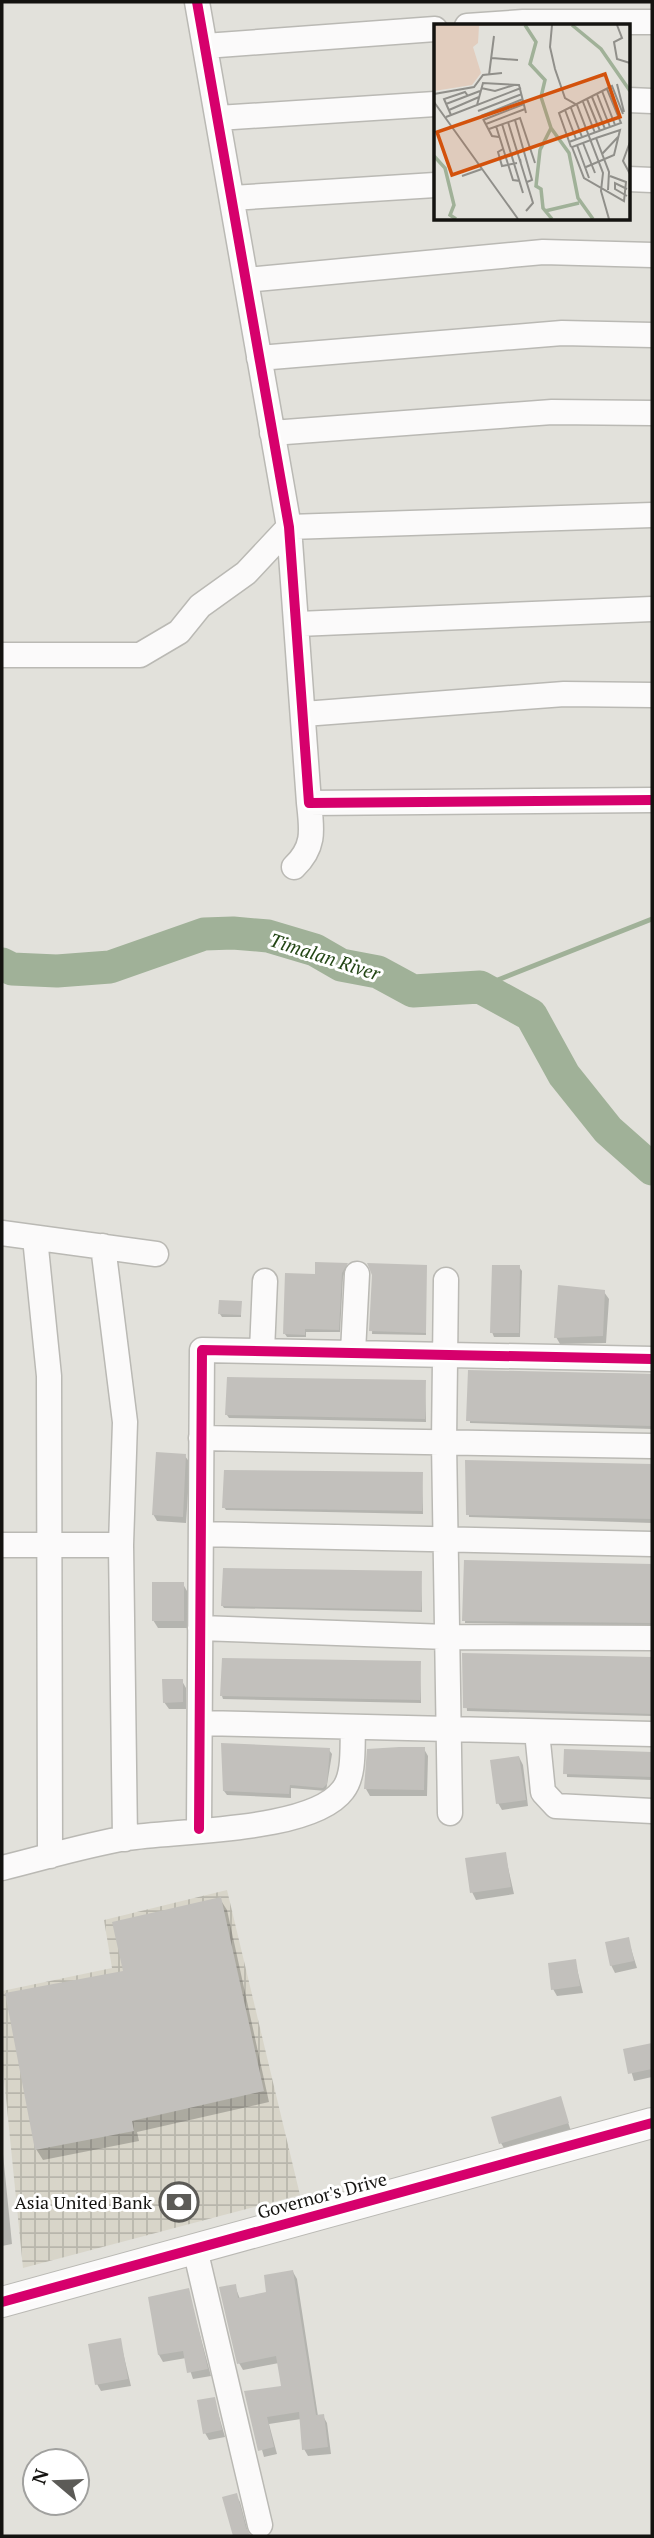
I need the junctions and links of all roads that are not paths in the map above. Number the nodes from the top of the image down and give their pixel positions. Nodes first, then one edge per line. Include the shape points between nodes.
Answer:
1 (197, 2) edge
2 (652, 22) edge
3 (495, 24) edge
4 (434, 29) edge
5 (205, 46) junction
6 (630, 100) edge
7 (652, 100) edge
8 (434, 104) edge
9 (218, 118) junction
10 (630, 179) edge
11 (652, 180) edge
12 (434, 185) edge
13 (232, 198) junction
14 (652, 256) edge
15 (246, 280) junction
16 (652, 335) edge
17 (259, 358) junction
18 (652, 413) edge
19 (272, 433) junction
20 (652, 515) edge
21 (289, 527) junction
22 (652, 609) edge
23 (298, 624) junction
24 (2, 654) edge
25 (652, 695) edge
26 (304, 714) junction
27 (652, 800) edge
28 (309, 803) junction
29 (294, 867) dead end
30 (2, 1233) edge
31 (35, 1238) junction
32 (103, 1246) junction
33 (156, 1254) dead end
34 (357, 1274) dead end
35 (446, 1280) dead end
36 (265, 1281) dead end
37 (262, 1350) junction
38 (353, 1352) junction
39 (445, 1353) junction
40 (652, 1359) edge
41 (201, 1437) junction
42 (444, 1442) junction
43 (652, 1446) edge
44 (201, 1534) junction
45 (445, 1540) junction
46 (652, 1544) edge
47 (2, 1545) edge
48 (48, 1545) junction
49 (121, 1545) junction
50 (200, 1628) junction
51 (447, 1637) junction
52 (652, 1638) edge
53 (200, 1723) junction
54 (353, 1727) junction
55 (448, 1730) junction
56 (537, 1732) junction
57 (652, 1734) edge
58 (652, 1811) edge
59 (450, 1813) dead end
60 (199, 1829) junction
61 (125, 1839) junction
62 (50, 1856) junction
63 (2, 1868) edge
64 (652, 2123) edge
65 (195, 2249) junction
66 (2, 2302) edge
67 (260, 2525) dead end

1 - 5 street
2 - 3 street
4 - 5 street
5 - 9 street
6 - 7 street
8 - 9 street
9 - 13 street
10 - 11 street
12 - 13 street
13 - 15 street
14 - 15 street via 543,252
15 - 17 street
16 - 17 street via 562,333
17 - 19 street
18 - 19 street via 552,412
19 - 21 street
20 - 21 street
21 - 23 street
21 - 24 street via 246,573 200,606 178,632 140,655
22 - 23 street
23 - 26 street
25 - 26 street via 564,694
26 - 28 street
27 - 28 street
28 - 29 street via 309,851
30 - 31 street
31 - 32 street
31 - 48 street via 50,1376
32 - 33 street
32 - 49 street via 125,1422
34 - 38 street
35 - 39 street
36 - 37 street
37 - 38 street
37 - 41 street via 202,1350
38 - 39 street
39 - 40 street
39 - 42 street
41 - 42 street
41 - 44 street
42 - 43 street
42 - 45 street
44 - 45 street
44 - 50 street
45 - 46 street
45 - 51 street
47 - 48 street
48 - 49 street
48 - 62 street
49 - 61 street
50 - 51 street
50 - 53 street
51 - 52 street
51 - 55 street
53 - 54 street
53 - 60 street
54 - 55 street
54 - 60 street via 345,1788 332,1801 307,1815
55 - 56 street
55 - 59 street
56 - 57 street
56 - 58 street via 543,1792 556,1806
60 - 61 street
61 - 62 street
62 - 63 street
64 - 65 main road, Governor's Drive
65 - 66 main road, Governor's Drive
65 - 67 street

